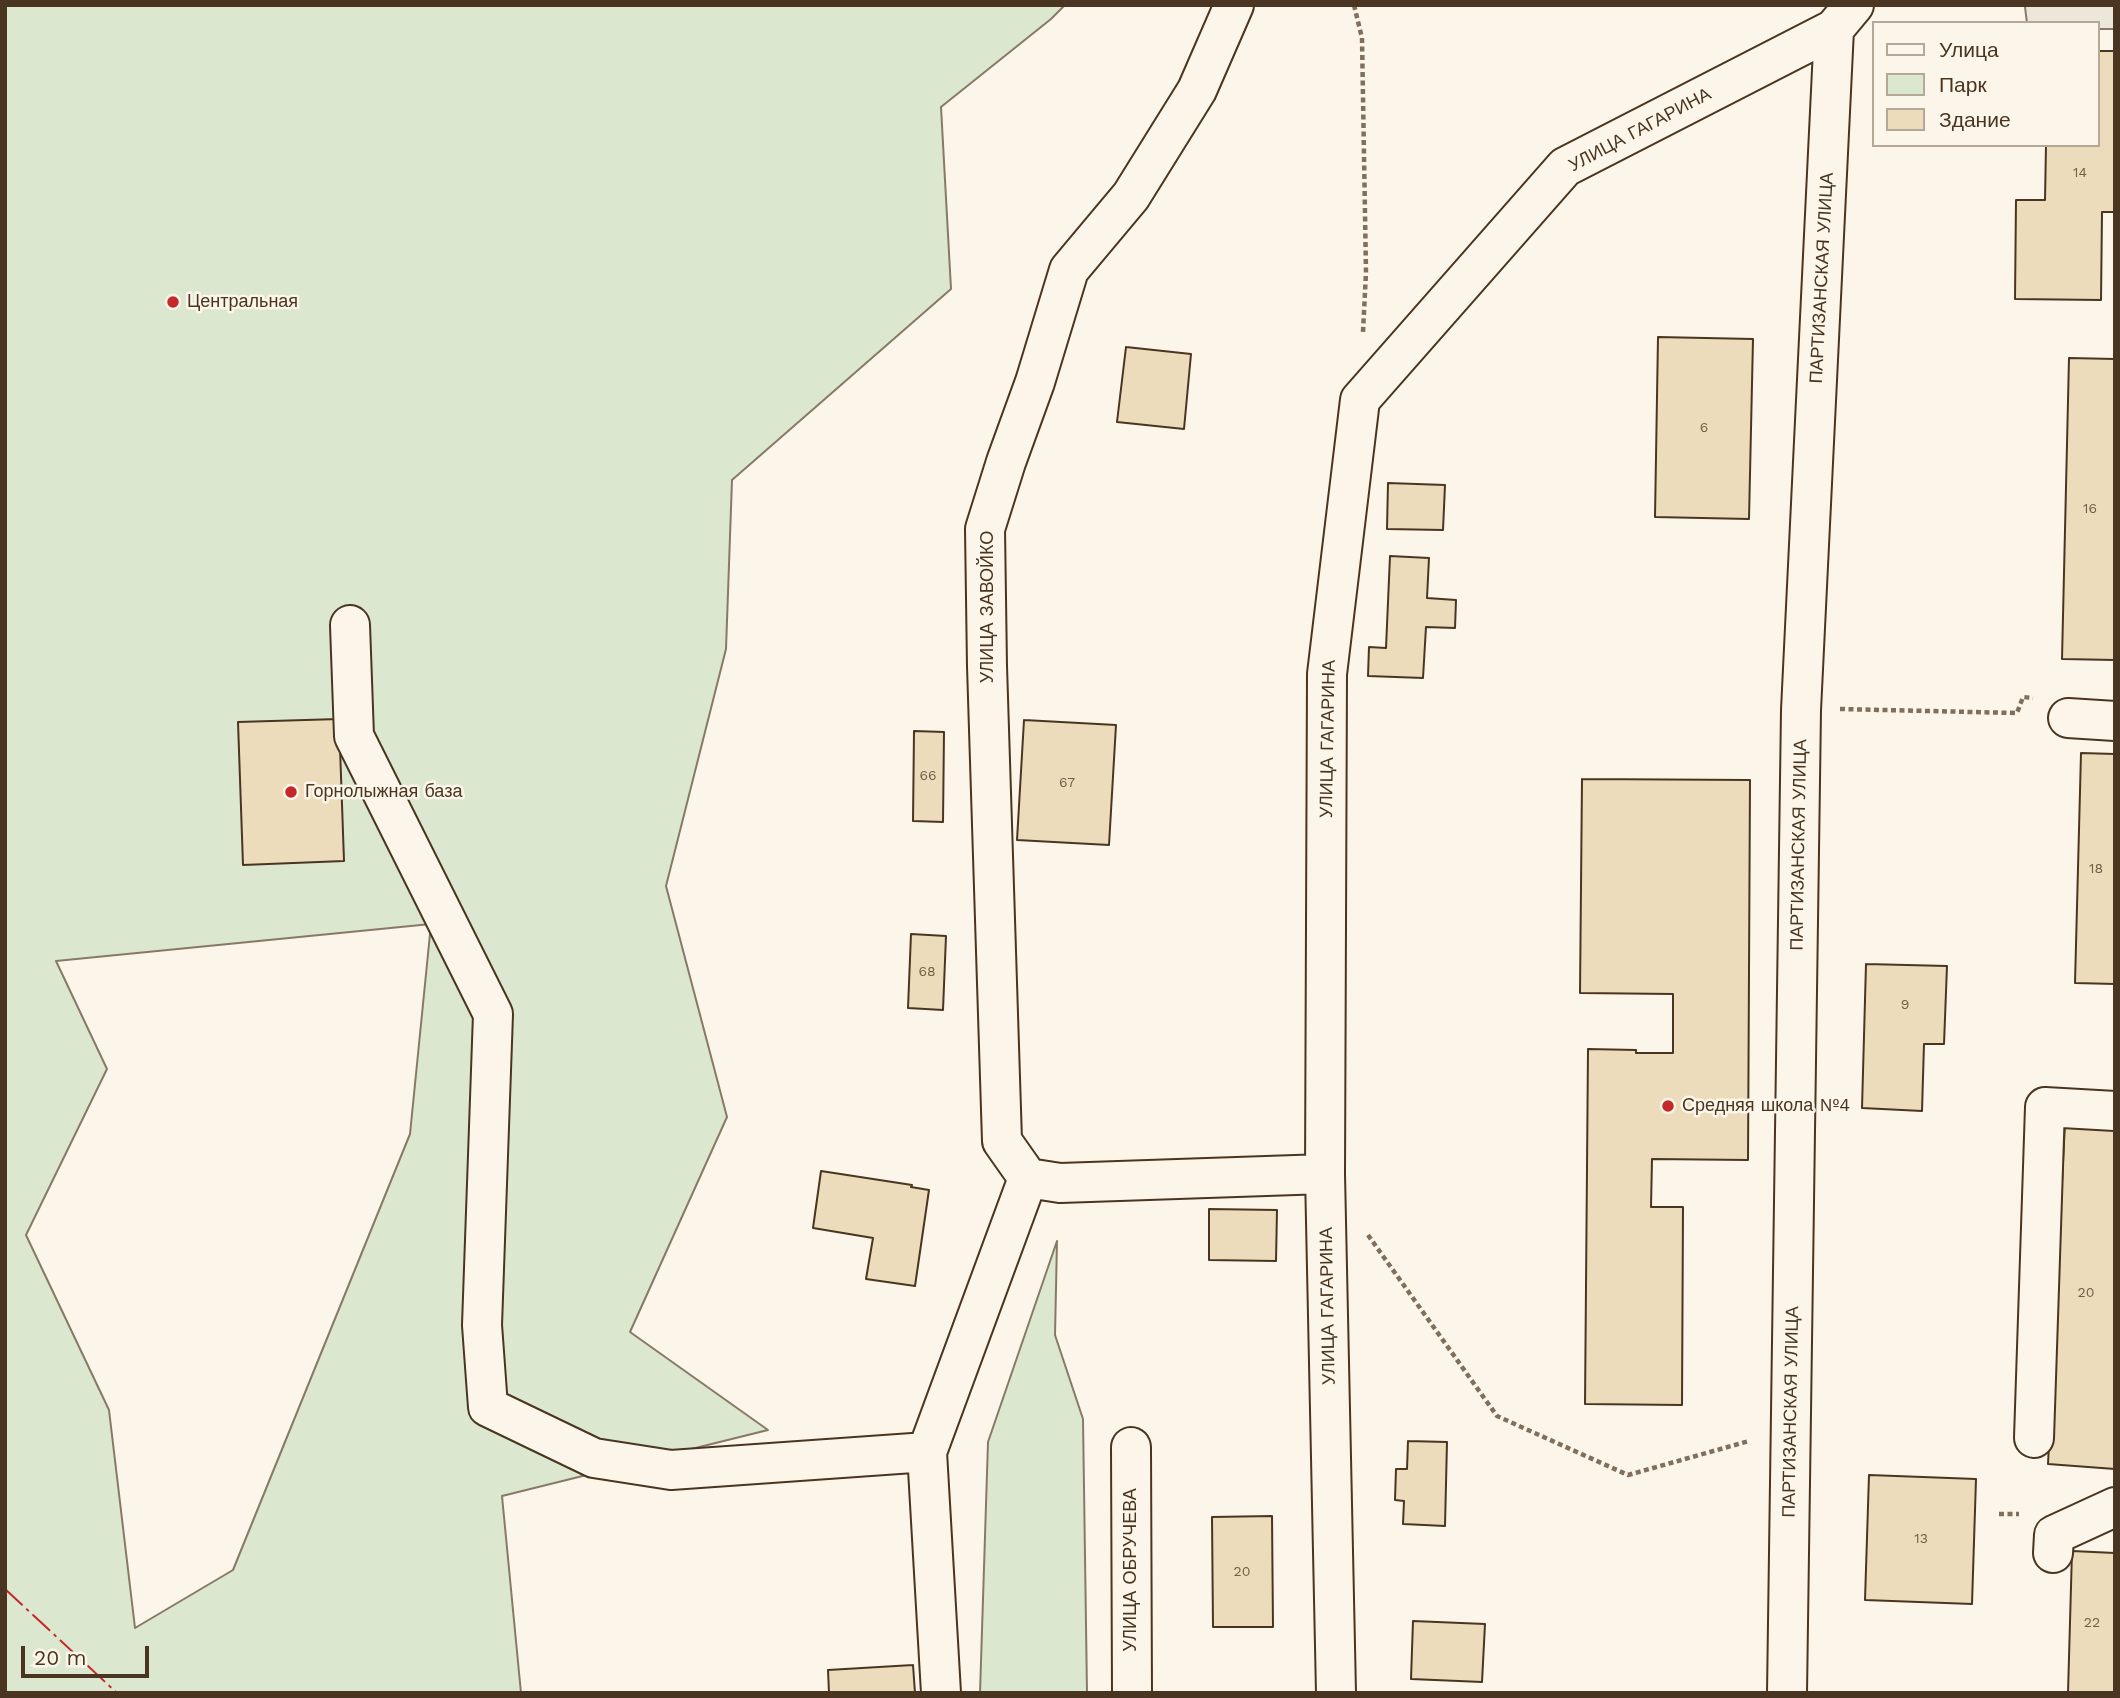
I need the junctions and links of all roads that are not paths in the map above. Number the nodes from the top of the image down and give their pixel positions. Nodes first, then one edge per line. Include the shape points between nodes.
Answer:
1 (1234, 5) edge
2 (1844, 17) edge
3 (350, 625) dead end
4 (2068, 719) dead end
5 (2115, 721) edge
6 (2115, 1111) edge
7 (1325, 1174) junction
8 (1028, 1178) junction
9 (2034, 1438) dead end
10 (1131, 1447) dead end
11 (926, 1452) junction
12 (2115, 1507) edge
13 (2053, 1553) dead end
14 (941, 1693) edge
15 (1132, 1693) edge
16 (1336, 1693) edge
17 (1787, 1693) edge

1 - 8 street, УЛИЦА ЗАВОЙКО via 1197,90 1131,196 1069,270 985,529 1002,1141
2 - 7 street, УЛИЦА ГАГАРИНА via 1565,167 1360,400 1327,674
2 - 17 street, ПАРТИЗАНСКАЯ УЛИЦА via 1801,710
3 - 11 street via 354,736 492,1014 482,1325 488,1407 594,1458 671,1470
4 - 5 street
6 - 9 street via 2045,1107
7 - 8 street via 1060,1183
7 - 16 street, УЛИЦА ГАГАРИНА
8 - 11 street
10 - 15 street, УЛИЦА ОБРУЧЕВА
11 - 14 street
12 - 13 street via 2054,1535

